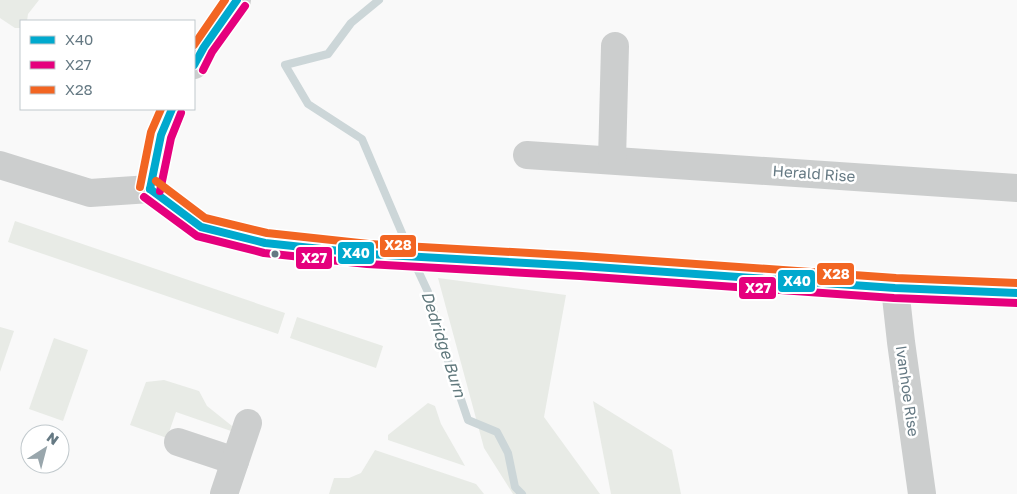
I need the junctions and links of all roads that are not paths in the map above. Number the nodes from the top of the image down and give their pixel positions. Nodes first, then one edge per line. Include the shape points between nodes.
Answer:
1 (236, 0) edge
2 (616, 46) dead end
3 (195, 63) edge
4 (172, 110) edge
5 (527, 155) dead end
6 (612, 160) junction
7 (0, 165) edge
8 (1017, 188) edge
9 (150, 189) junction
10 (895, 288) junction
11 (1017, 293) edge
12 (248, 423) dead end
13 (178, 442) dead end
14 (235, 461) junction
15 (224, 494) edge
16 (922, 494) edge

1 - 3 street
2 - 6 street
4 - 9 street via 161,135
5 - 6 street, Herald Rise
6 - 8 street, Herald Rise
7 - 9 street via 90,193
9 - 10 street via 201,226 265,243 368,254
10 - 11 street
10 - 16 street, Ivanhoe Rise
12 - 14 street
13 - 14 street
14 - 15 street

